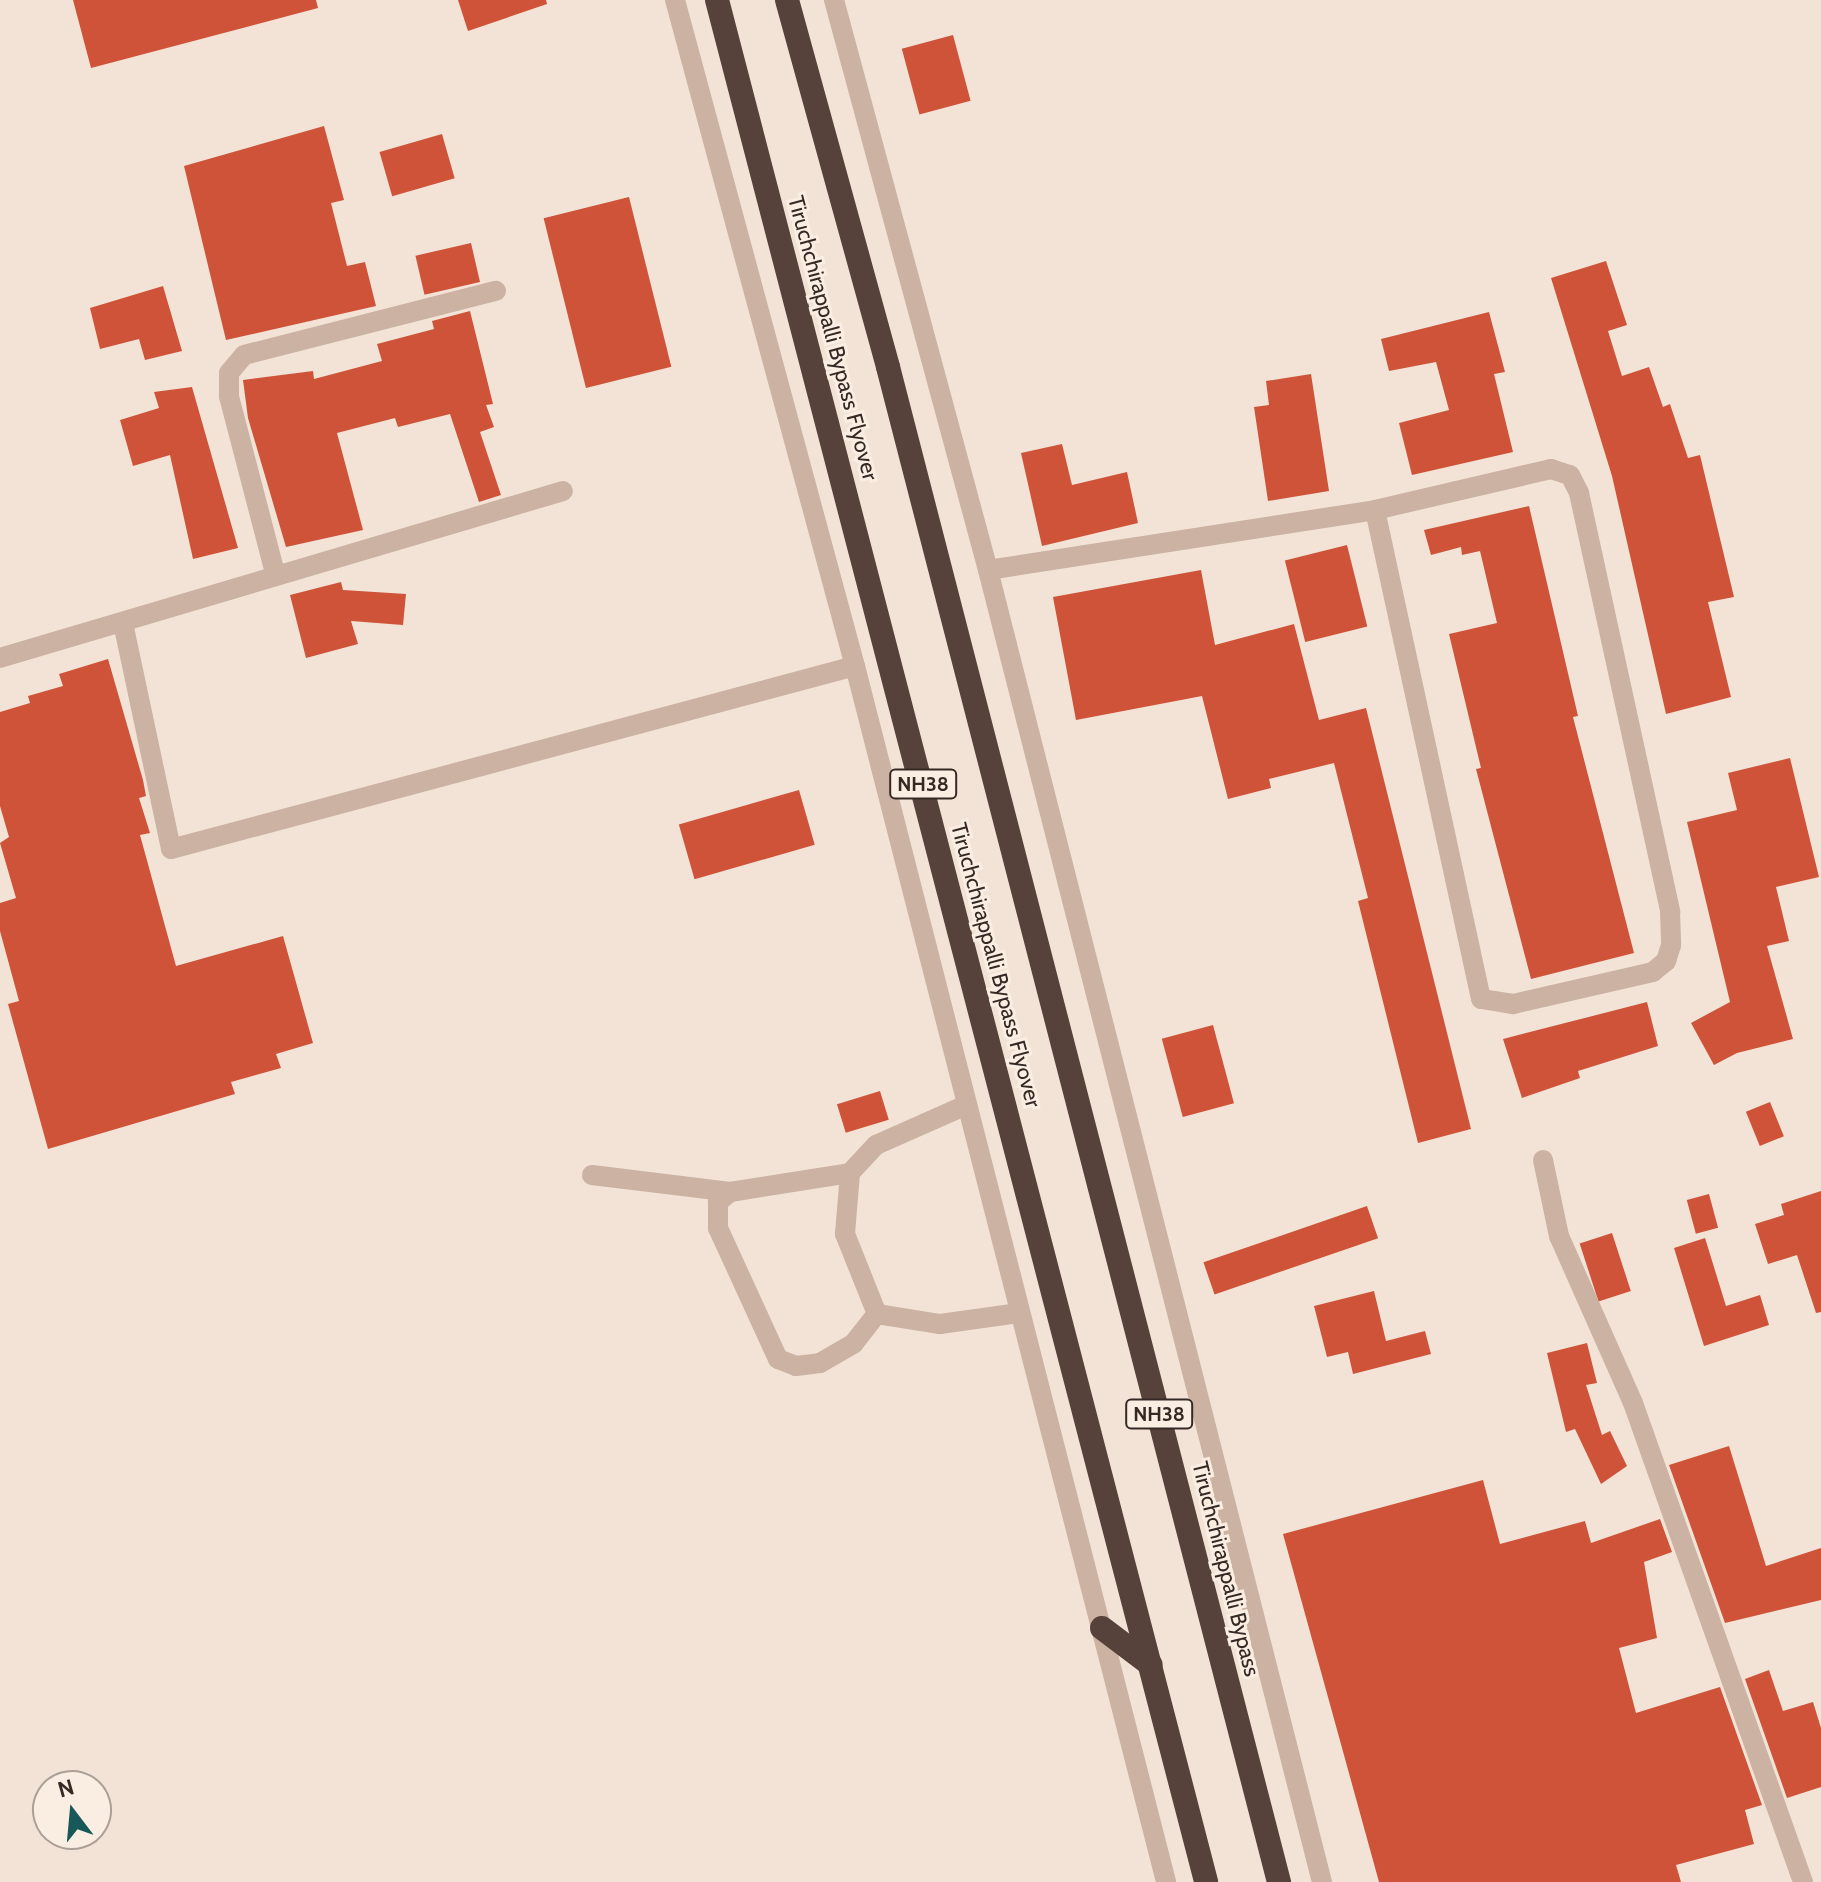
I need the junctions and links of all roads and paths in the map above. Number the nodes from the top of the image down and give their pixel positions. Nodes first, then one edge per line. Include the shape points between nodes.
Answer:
1 (675, 0) edge
2 (717, 0) edge
3 (787, 0) edge
4 (834, 0) edge
5 (496, 291) dead end
6 (563, 491) dead end
7 (1375, 510) junction
8 (988, 570) junction
9 (275, 573) junction
10 (123, 623) junction
11 (0, 658) edge
12 (855, 666) junction
13 (964, 1106) junction
14 (1543, 1160) dead end
15 (850, 1173) junction
16 (592, 1175) dead end
17 (1097, 1176) joint
18 (730, 1192) junction
19 (1019, 1313) junction
20 (877, 1314) junction
21 (1102, 1628) junction
22 (1151, 1665) junction
23 (1166, 1882) edge
24 (1206, 1882) edge
25 (1279, 1882) edge
26 (1322, 1882) edge
27 (1803, 1882) edge

1 - 12 street
2 - 22 highway, Tiruchchirappalli Bypass Flyover / NH38
3 - 17 highway, Tiruchchirappalli Bypass Flyover / NH38 via 888,367
4 - 8 street
5 - 9 street via 244,355 229,373 229,396
6 - 9 street
7 - 7 street via 1551,469 1570,475 1579,493 1670,912 1671,945 1666,961 1653,972 1513,1004 1481,999
7 - 8 street
8 - 26 street
9 - 10 street
10 - 11 street
10 - 12 street via 171,849
12 - 13 street
13 - 15 street via 876,1145
13 - 19 street
14 - 27 street via 1559,1236 1633,1403
15 - 18 street
15 - 20 street via 845,1234
16 - 18 street
17 - 25 highway, Tiruchchirappalli Bypass / NH38
18 - 20 street via 714,1215 778,1359 796,1366 820,1363 854,1343
19 - 20 street via 940,1324
19 - 21 street
21 - 22 highway
21 - 23 street
22 - 24 highway, NH38

